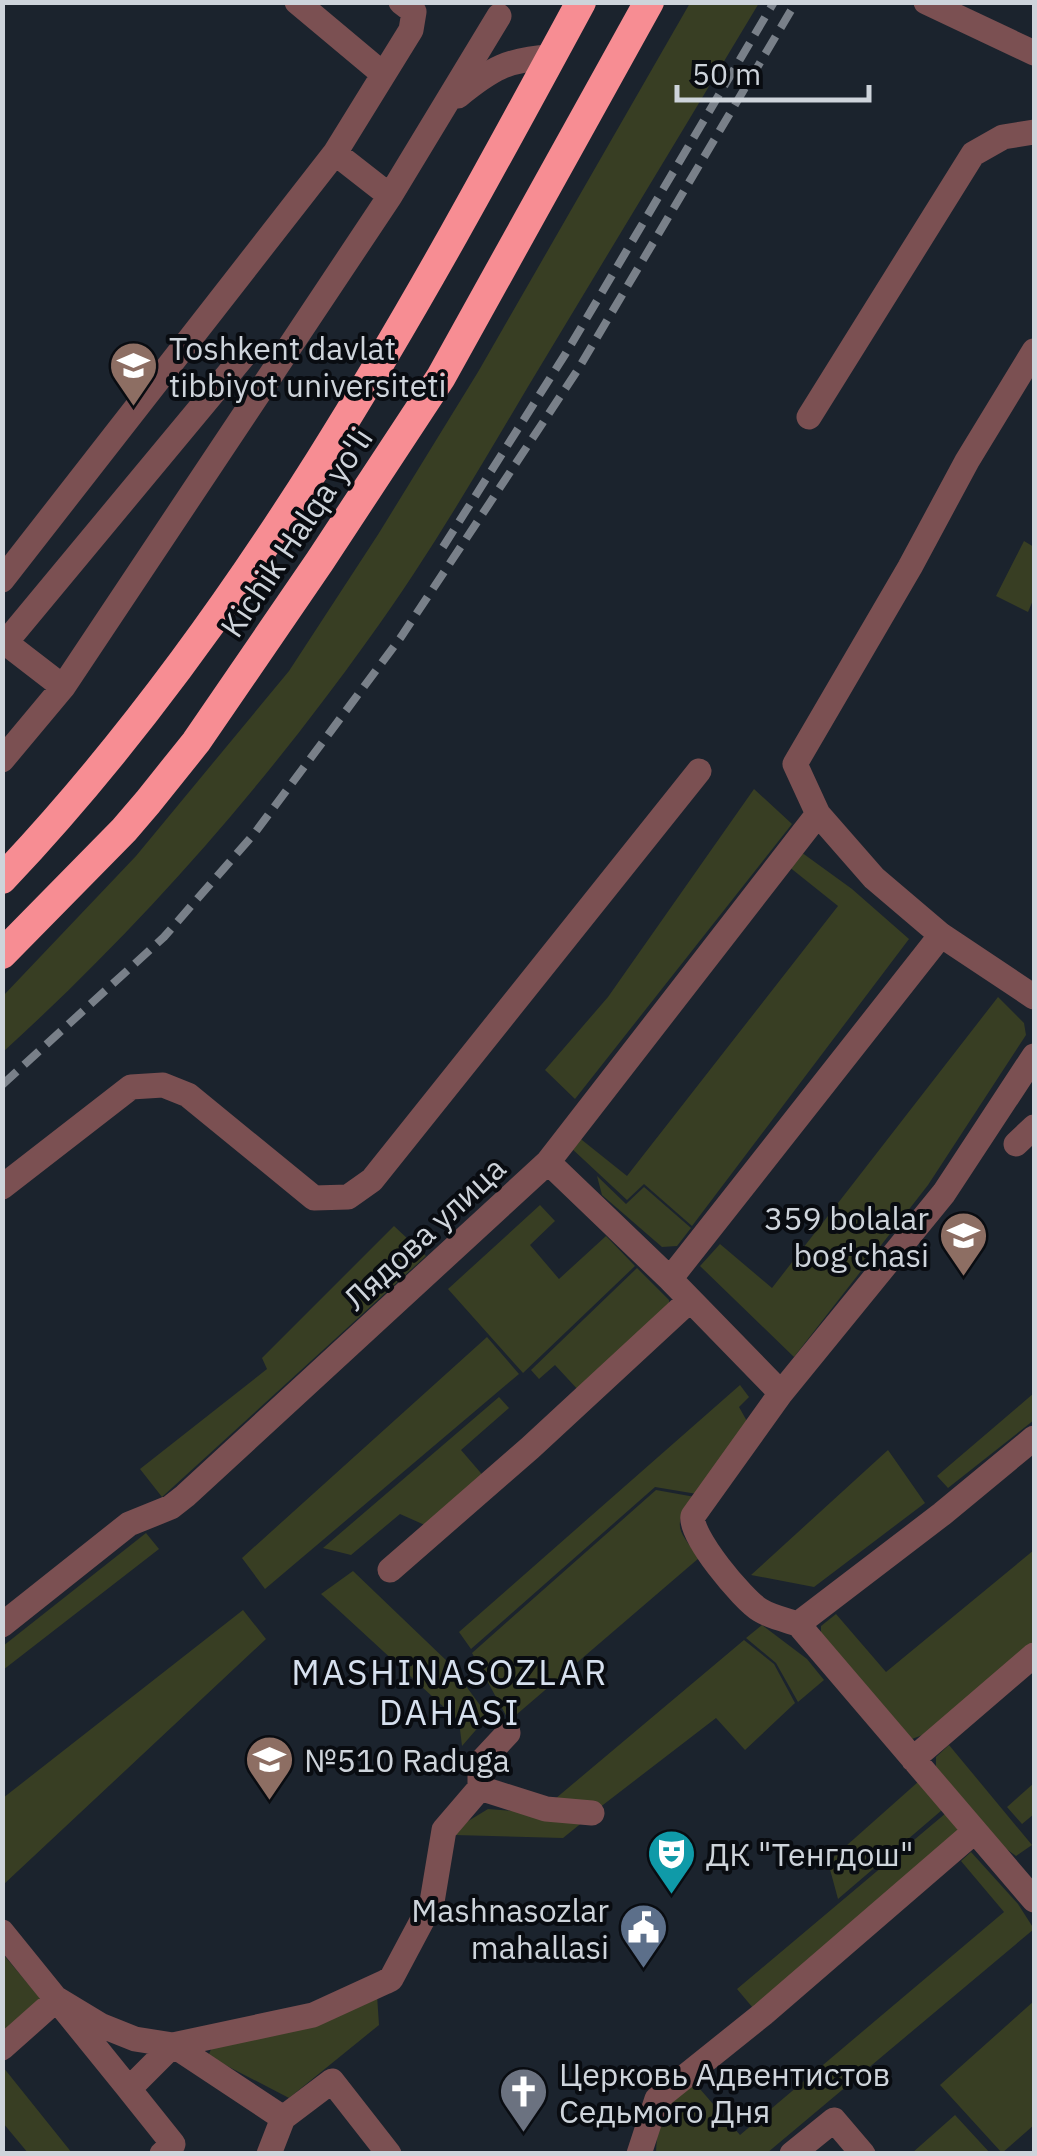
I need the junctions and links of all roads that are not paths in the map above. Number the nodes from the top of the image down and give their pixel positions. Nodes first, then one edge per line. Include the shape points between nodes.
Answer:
1 (297, 2) edge
2 (401, 2) edge
3 (581, 2) edge
4 (649, 2) edge
5 (926, 2) edge
6 (500, 16) dead end
7 (1034, 54) edge
8 (552, 57) junction
9 (383, 74) junction
10 (444, 108) junction
11 (1034, 132) edge
12 (336, 153) junction
13 (390, 196) junction
14 (1034, 352) edge
15 (246, 354) dead end
16 (809, 416) dead end
17 (2, 580) edge
18 (4, 641) edge
19 (63, 687) junction
20 (2, 760) edge
21 (699, 771) dead end
22 (818, 814) junction
23 (2, 879) edge
24 (941, 935) junction
25 (2, 954) edge
26 (1034, 997) edge
27 (1034, 1056) edge
28 (548, 1162) junction
29 (2, 1187) edge
30 (670, 1280) junction
31 (690, 1300) junction
32 (781, 1393) junction
33 (1034, 1438) edge
34 (390, 1570) dead end
35 (798, 1624) junction
36 (2, 1625) edge
37 (1034, 1656) edge
38 (508, 1734) dead end
39 (913, 1759) junction
40 (480, 1788) junction
41 (592, 1813) dead end
42 (975, 1831) junction
43 (1034, 1900) edge
44 (2, 1932) edge
45 (57, 1998) junction
46 (173, 2045) junction
47 (2, 2048) edge
48 (129, 2089) junction
49 (283, 2118) junction
50 (162, 2154) edge
51 (269, 2154) edge
52 (389, 2154) edge
53 (639, 2154) edge
54 (792, 2154) edge
55 (863, 2154) edge

1 - 9 street
2 - 9 street via 414,12 411,30
3 - 8 highway, Kichik Halqa yo'li
4 - 25 highway, Kichik Halqa yo'li via 441,377 320,561 186,754 124,830
5 - 7 street
6 - 10 street
8 - 10 street via 520,58 490,70
8 - 23 highway, Kichik Halqa yo'li via 383,360 272,538 140,722
9 - 12 street
10 - 13 street
11 - 16 street via 1003,136 973,154
12 - 13 street
12 - 17 street
13 - 19 street
14 - 22 street via 795,764
15 - 18 street
18 - 19 street
19 - 20 street
21 - 29 street via 372,1180 348,1197 314,1198 188,1094 163,1084 131,1087
22 - 24 street via 874,878
22 - 28 street, Лядова улица
24 - 26 street
24 - 30 street
27 - 32 street via 944,1193
28 - 30 street
28 - 36 street, Лядова улица via 185,1496 129,1524
30 - 31 street
31 - 32 street
31 - 34 street
32 - 35 street via 691,1523 699,1542 759,1610
33 - 35 street
35 - 39 street
37 - 39 street
38 - 40 street via 480,1763
39 - 42 street
40 - 41 street via 536,1807
40 - 46 street via 444,1830 432,1902 391,1979 312,2015
42 - 43 street
42 - 53 street via 656,2098
44 - 45 street
45 - 46 street via 135,2039
45 - 47 street
45 - 48 street
46 - 48 street
46 - 49 street
48 - 50 street via 172,2144
49 - 51 street
49 - 52 street via 332,2081
54 - 55 street via 834,2120

